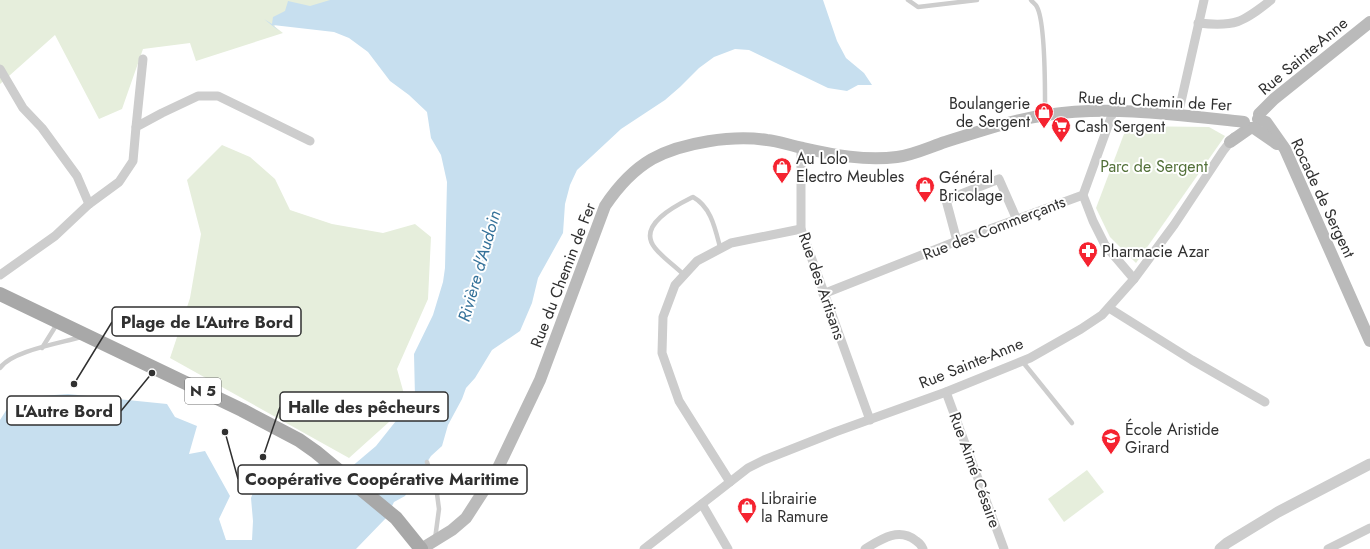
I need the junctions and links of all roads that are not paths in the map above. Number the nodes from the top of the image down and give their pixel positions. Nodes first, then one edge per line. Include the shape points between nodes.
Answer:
1 (908, 0) edge
2 (977, 0) edge
3 (1031, 0) edge
4 (1204, 0) edge
5 (1271, 0) edge
6 (1198, 23) junction
7 (1368, 27) edge
8 (143, 59) dead end
9 (0, 69) edge
10 (1113, 112) junction
11 (1045, 115) junction
12 (1178, 115) junction
13 (1252, 120) junction
14 (136, 127) junction
15 (310, 141) dead end
16 (1230, 142) joint
17 (801, 148) junction
18 (1083, 195) junction
19 (89, 204) junction
20 (1017, 220) junction
21 (801, 229) junction
22 (957, 241) junction
23 (720, 247) junction
24 (0, 275) edge
25 (684, 275) junction
26 (1134, 279) junction
27 (0, 294) edge
28 (823, 294) junction
29 (1109, 308) junction
30 (59, 322) junction
31 (88, 336) junction
32 (1370, 341) edge
33 (42, 348) junction
34 (1022, 361) junction
35 (0, 368) edge
36 (946, 392) junction
37 (1265, 402) dead end
38 (870, 420) junction
39 (1072, 423) dead end
40 (427, 462) dead end
41 (1370, 464) edge
42 (730, 482) junction
43 (702, 504) junction
44 (1370, 528) edge
45 (435, 540) junction
46 (1224, 548) edge
47 (421, 549) edge
48 (644, 549) edge
49 (728, 549) edge
50 (865, 549) edge
51 (923, 549) edge
52 (1004, 549) edge
53 (1328, 549) edge

1 - 2 lane via 918,7
3 - 11 lane via 1037,7 1041,24
4 - 6 street
5 - 6 street via 1235,24
6 - 12 street
7 - 13 main road, Rue Sainte-Anne
8 - 14 street
9 - 19 street via 23,108 42,128 77,176
10 - 11 main road, Rue du Chemin de Fer
10 - 12 main road, Rue du Chemin de Fer
10 - 18 street, Rue des Commerçants
11 - 17 main road, Rue du Chemin de Fer via 986,129 899,157 873,159
12 - 13 main road, Rue du Chemin de Fer
13 - 16 main road, Rue Sainte-Anne
13 - 32 main road, Rocade de Sergent via 1285,149 1364,322
14 - 15 street via 198,96 218,96
14 - 19 street via 133,161 119,182
16 - 26 street, Rue Sainte-Anne
17 - 21 street, Rue des Artisans
17 - 45 main road, Rue du Chemin de Fer via 769,140 744,138 705,142 653,159 617,188 605,206 540,380 497,470 466,518
18 - 20 street, Rue des Commerçants
18 - 26 street via 1105,245
19 - 24 street via 55,236
20 - 22 street, Rue des Commerçants
20 - 22 street via 999,179 946,200
21 - 23 street
21 - 28 street, Rue des Artisans
22 - 28 street, Rue des Commerçants
23 - 25 street via 697,261
23 - 25 lane via 708,210 693,197 661,218 649,231 650,240
25 - 42 street via 675,285 663,317 662,353 679,401
26 - 29 street, Rue Sainte-Anne
27 - 30 main road, N 5
28 - 38 street, Rue des Artisans
29 - 34 street, Rue Sainte-Anne via 1071,336
29 - 37 street
30 - 31 main road, N 5
30 - 33 lane
31 - 33 lane
31 - 47 main road, N 5 via 275,427 316,452 396,518
33 - 35 lane via 15,356
34 - 36 street, Rue Sainte-Anne
34 - 39 lane
36 - 38 street, Rue Sainte-Anne
36 - 52 street, Rue Aimé Césaire
38 - 42 street, Rue Sainte-Anne via 764,460
40 - 45 lane via 439,509
41 - 46 street via 1278,512
42 - 43 street, Rue Sainte-Anne
43 - 48 street, Rue Sainte-Anne
43 - 49 street
44 - 53 street
45 - 47 main road, Rue du Chemin de Fer
50 - 51 street via 892,534 908,535 922,545

